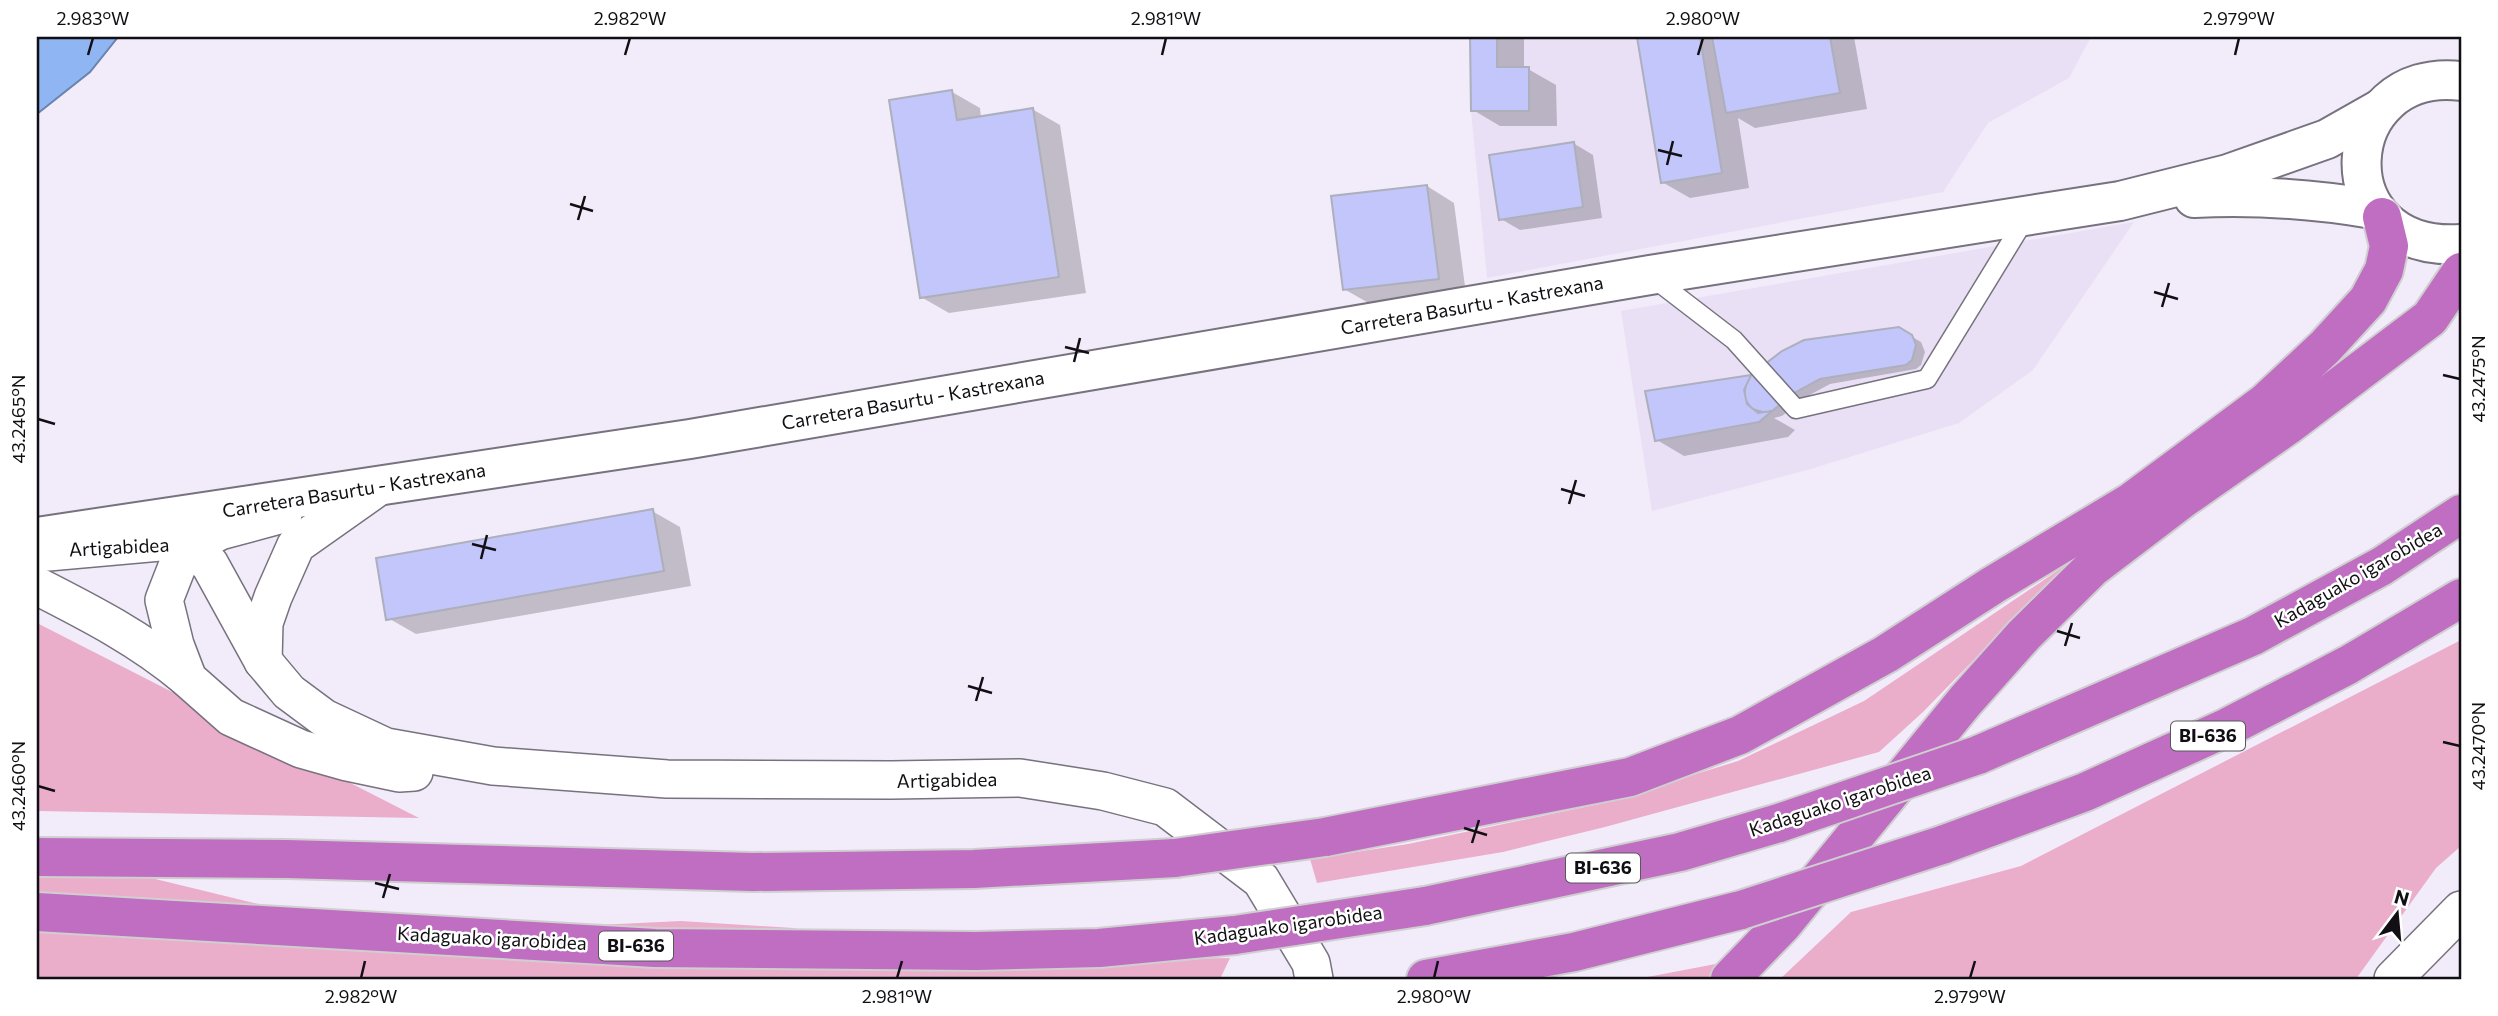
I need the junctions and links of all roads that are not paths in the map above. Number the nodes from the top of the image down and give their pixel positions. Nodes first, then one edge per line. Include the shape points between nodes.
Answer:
1 (2461, 81) edge
2 (2380, 109) junction
3 (2120, 201) junction
4 (2378, 213) junction
5 (2027, 216) junction
6 (2461, 244) edge
7 (2461, 272) edge
8 (1650, 275) junction
9 (379, 487) junction
10 (2461, 514) edge
11 (37, 537) edge
12 (190, 551) junction
13 (37, 552) edge
14 (37, 586) edge
15 (2461, 598) edge
16 (263, 661) junction
17 (188, 678) junction
18 (493, 766) junction
19 (37, 857) edge
20 (2461, 909) edge
21 (37, 912) edge
22 (1314, 979) edge
23 (1426, 979) edge
24 (1730, 979) edge
25 (2393, 979) edge

1 - 2 street via 2416,84
2 - 3 street via 2327,139 2228,174
2 - 4 street via 2364,140 2361,166
3 - 4 street via 2230,196 2324,201
3 - 5 street, Carretera Basurtu - Kastrexana
4 - 6 street via 2413,240 2437,246
4 - 19 highway, bridge via 2389,246 2384,270 2368,300 2266,402 2131,502 1886,654 1740,735 1630,776 1325,836 1175,858 974,869 753,872
5 - 8 street, Carretera Basurtu - Kastrexana
5 - 8 lane via 1927,379 1796,409 1734,340
7 - 24 highway via 2430,318 2092,568 1966,700 1783,924
8 - 9 street, Carretera Basurtu - Kastrexana via 690,439
9 - 11 street, Carretera Basurtu - Kastrexana
9 - 12 street via 220,531
9 - 16 street via 296,545 264,623
10 - 21 highway, Kadaguako igarobidea / BI-636, bridge via 2382,566 2253,636 1978,755 1680,852 1425,906 1235,935 1099,948 816,951 682,948
12 - 13 street, Artigabidea via 180,544 160,542
12 - 16 street, Artigabidea via 209,563
12 - 17 street via 180,559 164,600
14 - 17 street via 112,624
15 - 23 highway, BI-636, bridge via 2348,665 2228,727 2085,792 1942,845 1741,909 1574,952
16 - 18 street, Artigabidea via 289,692 324,718 386,747
17 - 18 street via 231,717 312,752 399,773
18 - 22 street, Artigabidea via 667,779 1020,778 1166,807 1261,880 1311,963
20 - 25 street

